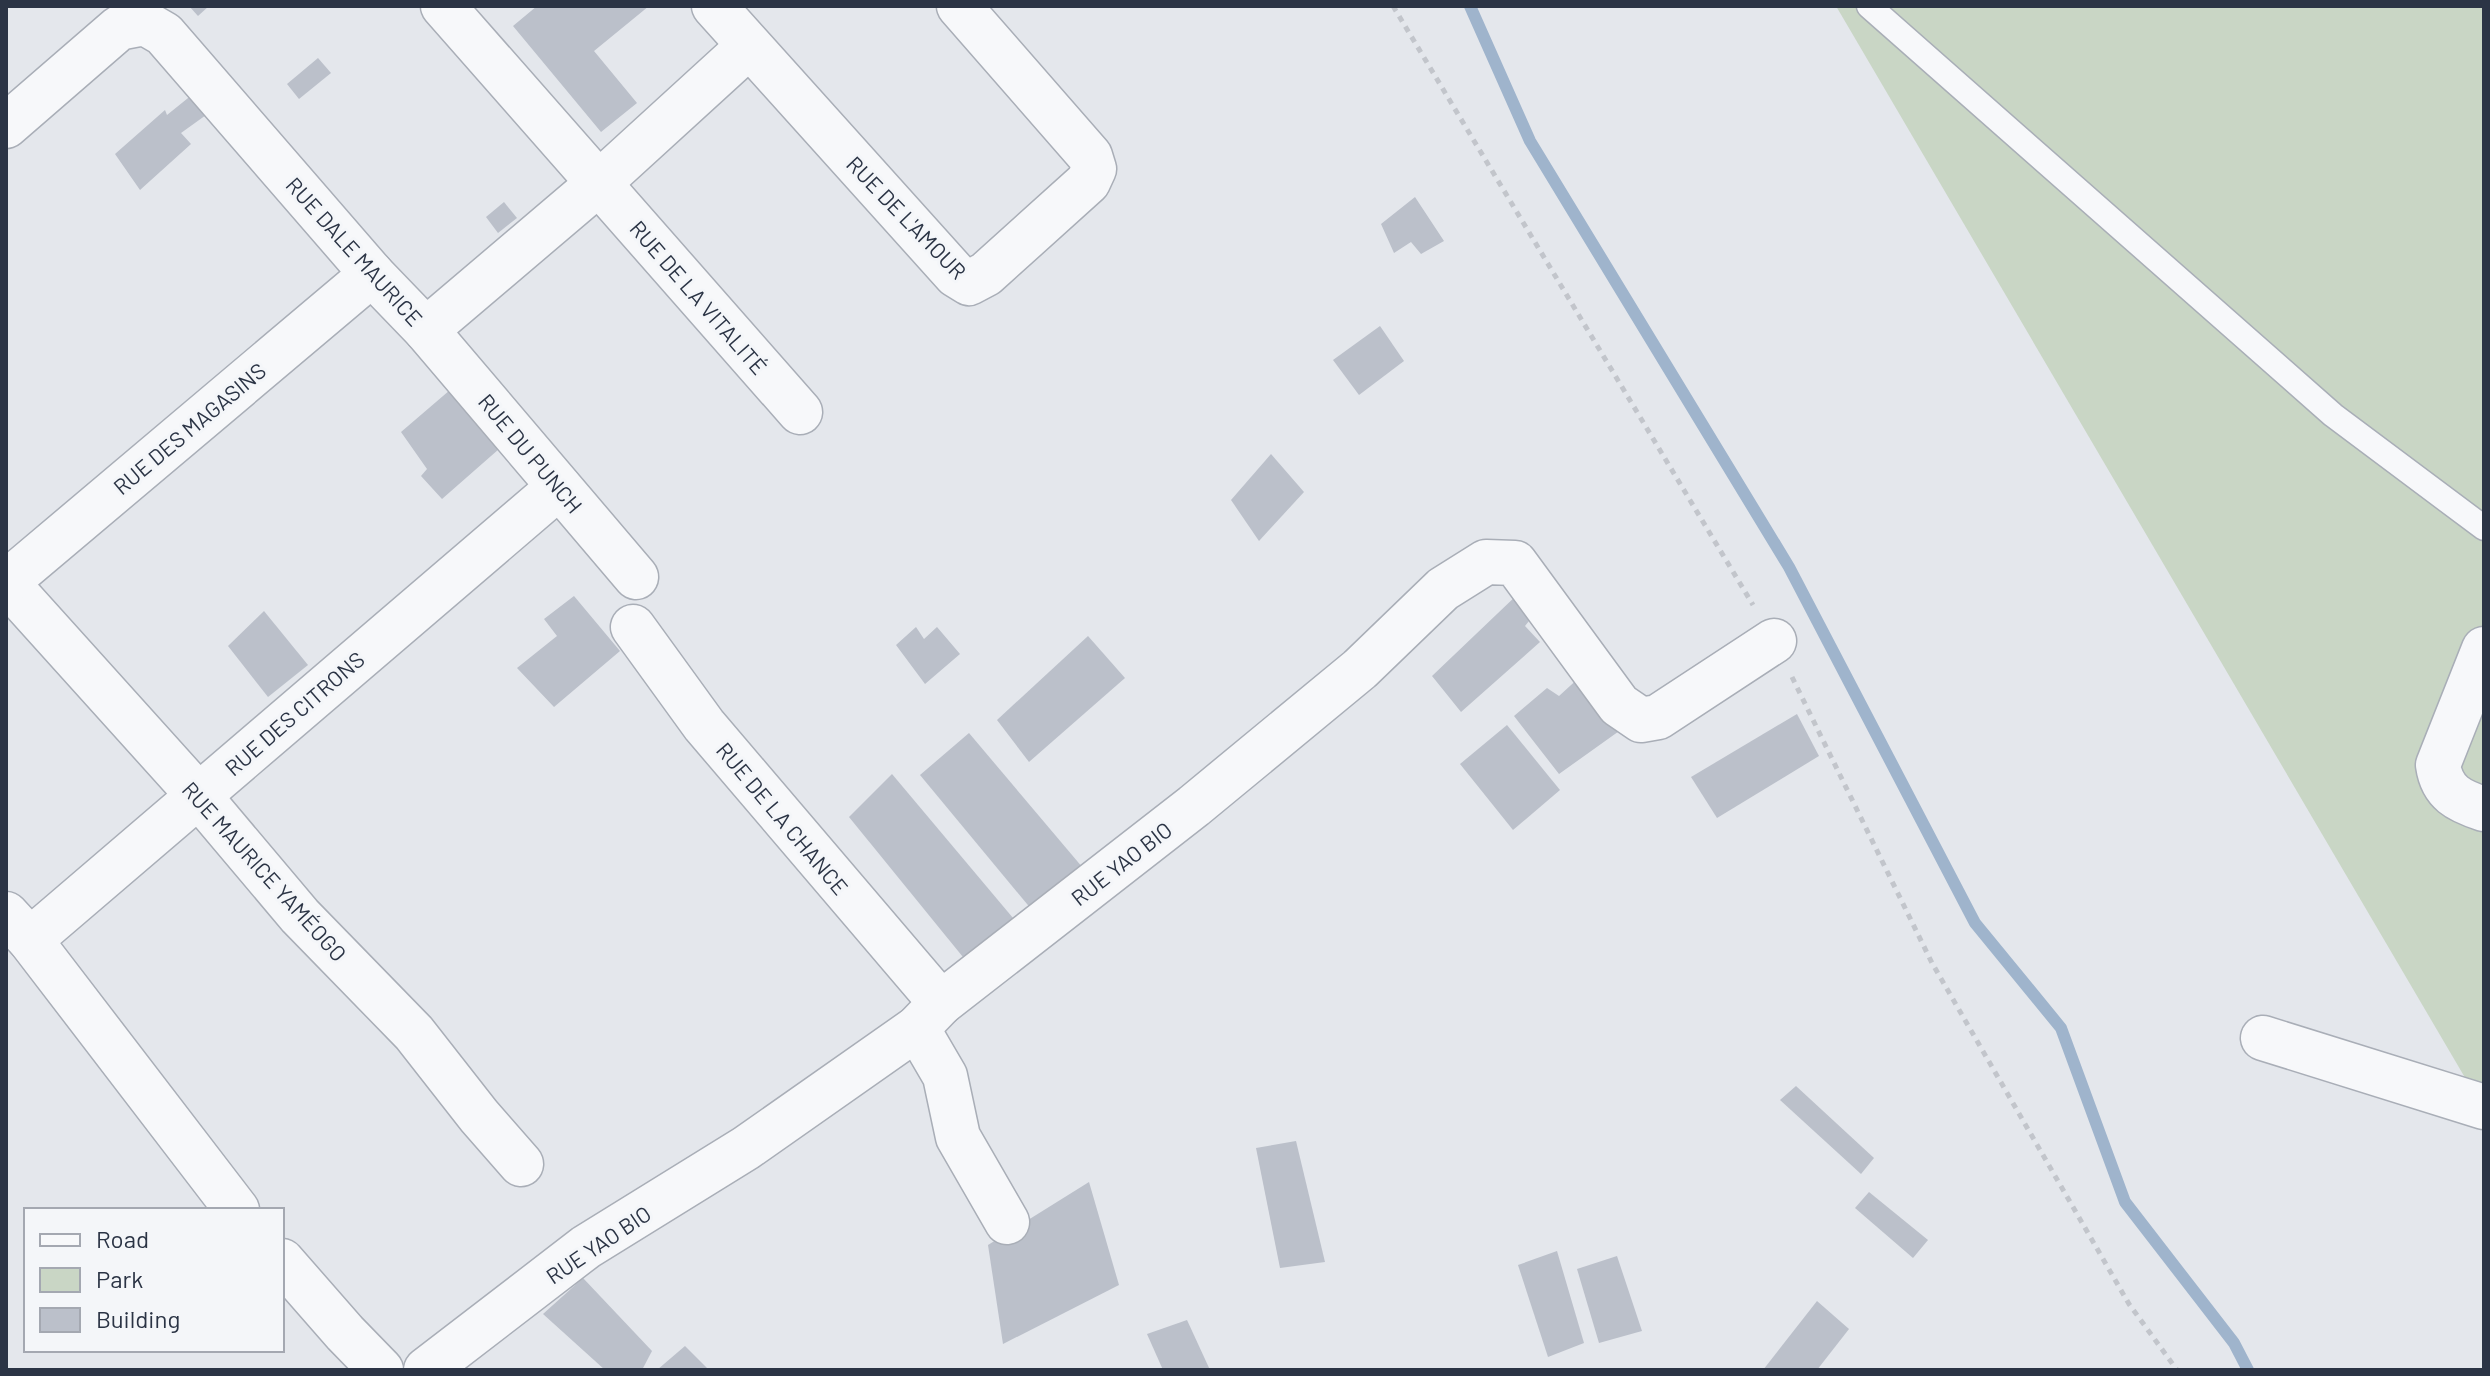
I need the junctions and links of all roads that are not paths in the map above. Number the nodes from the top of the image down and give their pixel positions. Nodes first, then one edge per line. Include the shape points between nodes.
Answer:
1 (443, 6) edge
2 (714, 6) edge
3 (959, 6) edge
4 (1869, 6) edge
5 (749, 46) junction
6 (6, 126) edge
7 (599, 183) junction
8 (372, 274) junction
9 (426, 330) junction
10 (800, 412) dead end
11 (559, 487) junction
12 (2484, 528) edge
13 (636, 577) dead end
14 (6, 582) edge
15 (633, 627) dead end
16 (1774, 641) dead end
17 (2484, 649) edge
18 (198, 795) junction
19 (2484, 809) edge
20 (18, 927) edge
21 (929, 1015) junction
22 (2263, 1038) dead end
23 (2484, 1107) edge
24 (521, 1164) dead end
25 (235, 1208) edge
26 (1007, 1222) dead end
27 (284, 1263) edge
28 (430, 1369) edge
29 (381, 1370) edge

1 - 7 street, RUE DE LA VITALITÉ
2 - 5 street
3 - 5 street, RUE DE L'AMOUR via 1090,156 1094,169 1088,182 986,274 969,283 956,275
4 - 12 lane via 2333,415
5 - 7 street, RUE DALE MAURICE
6 - 8 street, RUE DALE MAURICE via 119,28 145,23 164,34
7 - 9 street, RUE DALE MAURICE
7 - 10 street, RUE DE LA VITALITÉ
8 - 9 street, RUE DALE MAURICE
8 - 14 street, RUE DES MAGASINS
9 - 11 street, RUE DU PUNCH
11 - 13 street, RUE DU PUNCH
11 - 18 street, RUE DES CITRONS
14 - 18 street, RUE MAURICE YAMÉOGO
15 - 21 street, RUE DE LA CHANCE
16 - 21 street, RUE YAO BIO via 1658,717 1641,720 1619,705 1515,563 1486,562 1443,589 1360,669
17 - 19 street via 2438,765 2452,796
18 - 20 street, RUE DES CITRONS
18 - 24 street, RUE MAURICE YAMÉOGO via 300,916 414,1033
20 - 25 street
21 - 26 street, RUE DE LA CHANCE via 958,1137
21 - 28 street, RUE YAO BIO via 746,1148 586,1247
22 - 23 street
27 - 29 street

